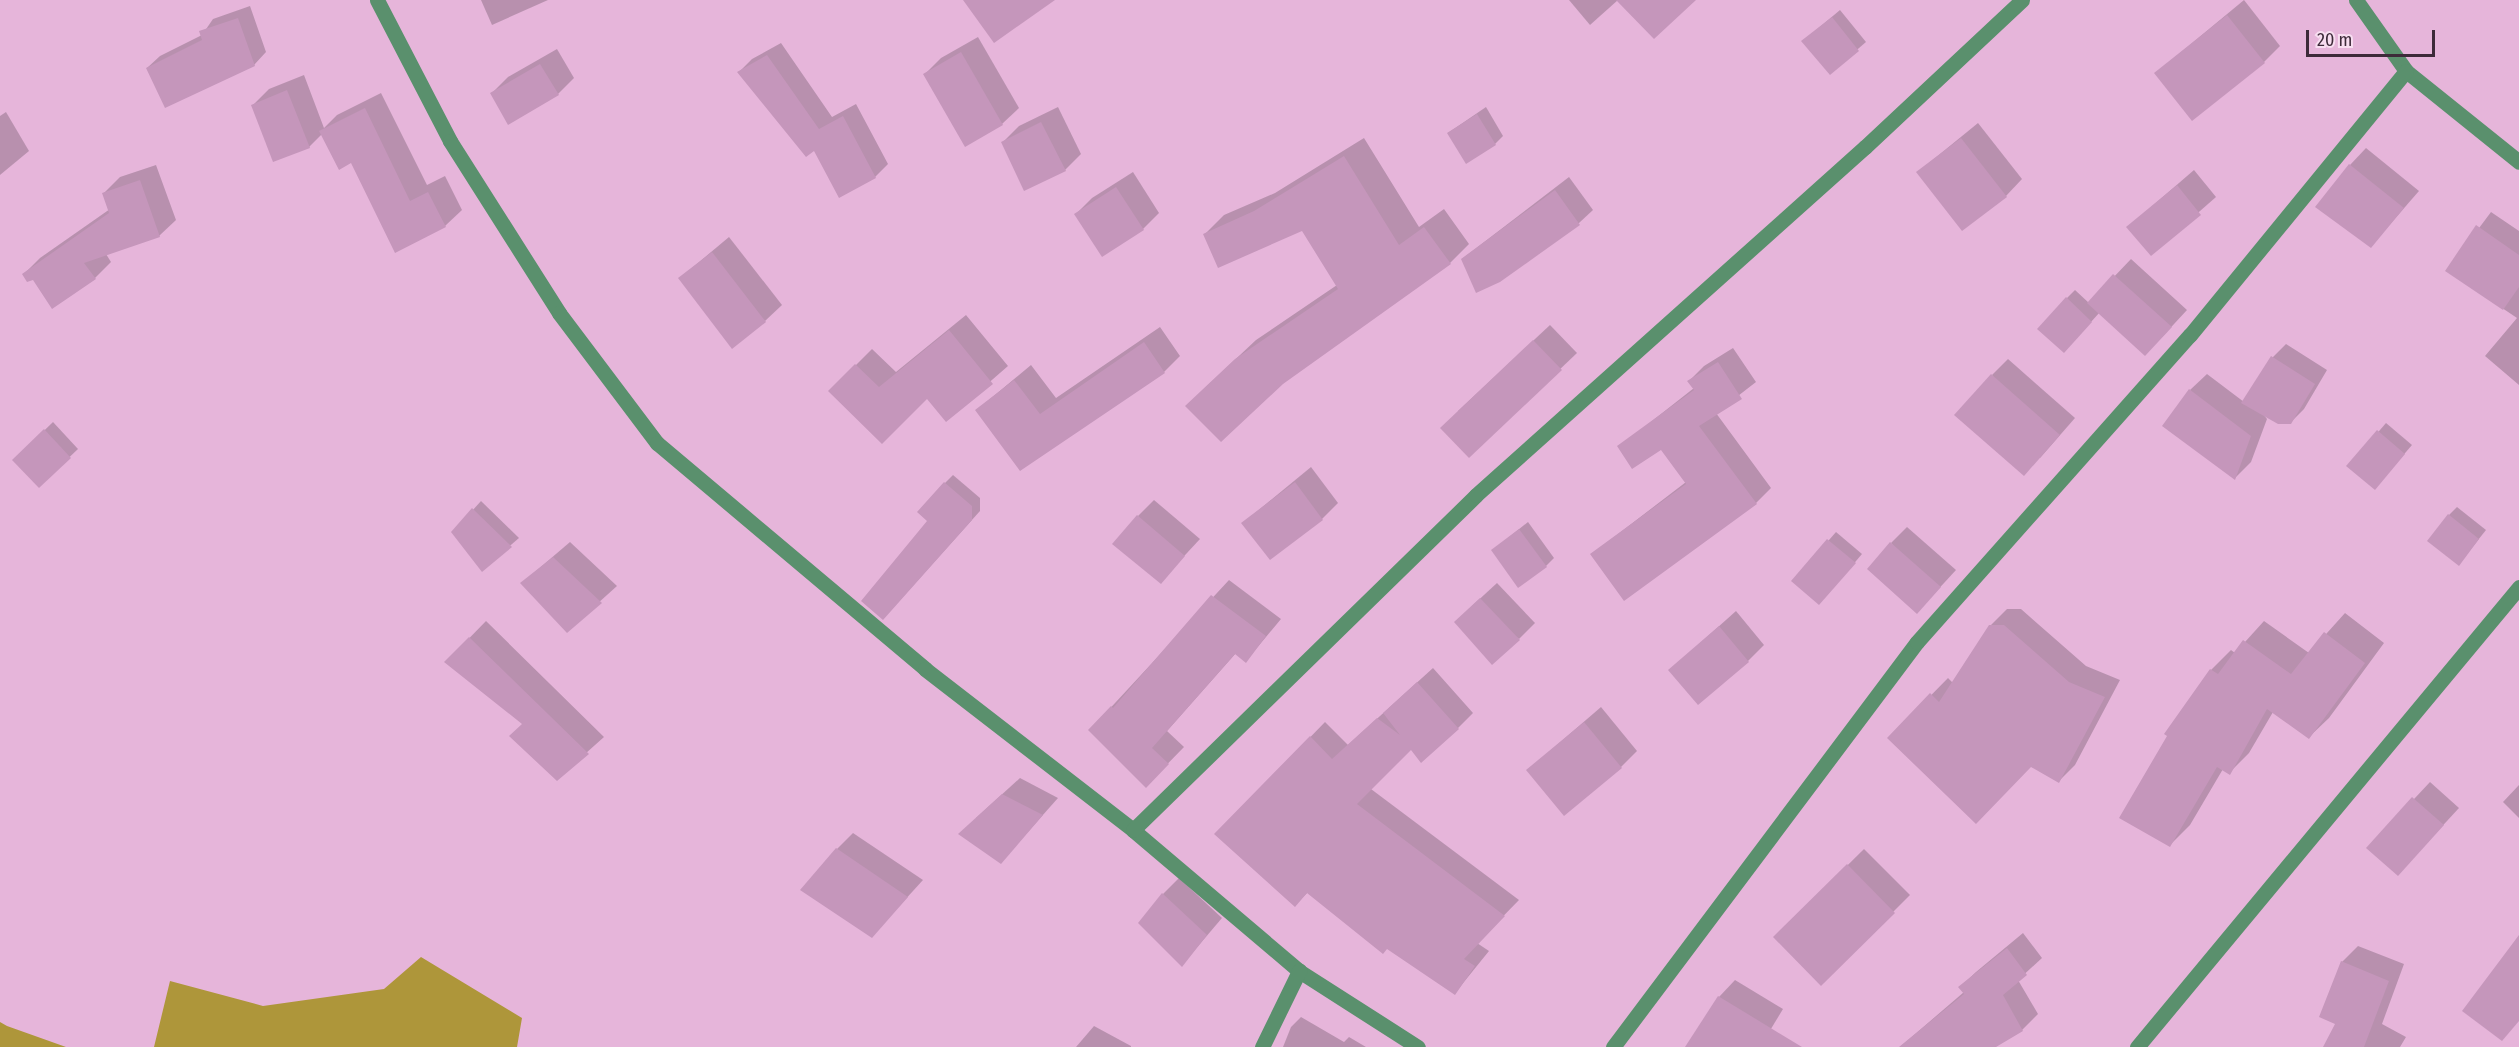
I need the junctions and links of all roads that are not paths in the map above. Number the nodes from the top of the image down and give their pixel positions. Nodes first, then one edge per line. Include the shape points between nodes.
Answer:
1 (377, 0) edge
2 (2022, 0) edge
3 (2356, 0) edge
4 (2406, 71) junction
5 (2519, 162) edge
6 (2519, 587) edge
7 (1133, 830) junction
8 (1299, 971) junction
9 (1262, 1047) edge
10 (1418, 1047) edge
11 (1613, 1047) edge
12 (2137, 1047) edge

1 - 7 street via 450,141 558,313 657,443 925,669
2 - 7 street via 1865,147 1476,495
3 - 4 street
4 - 5 street
4 - 11 street via 2190,335 1917,642
6 - 12 street
7 - 8 street
8 - 9 street
8 - 10 street

